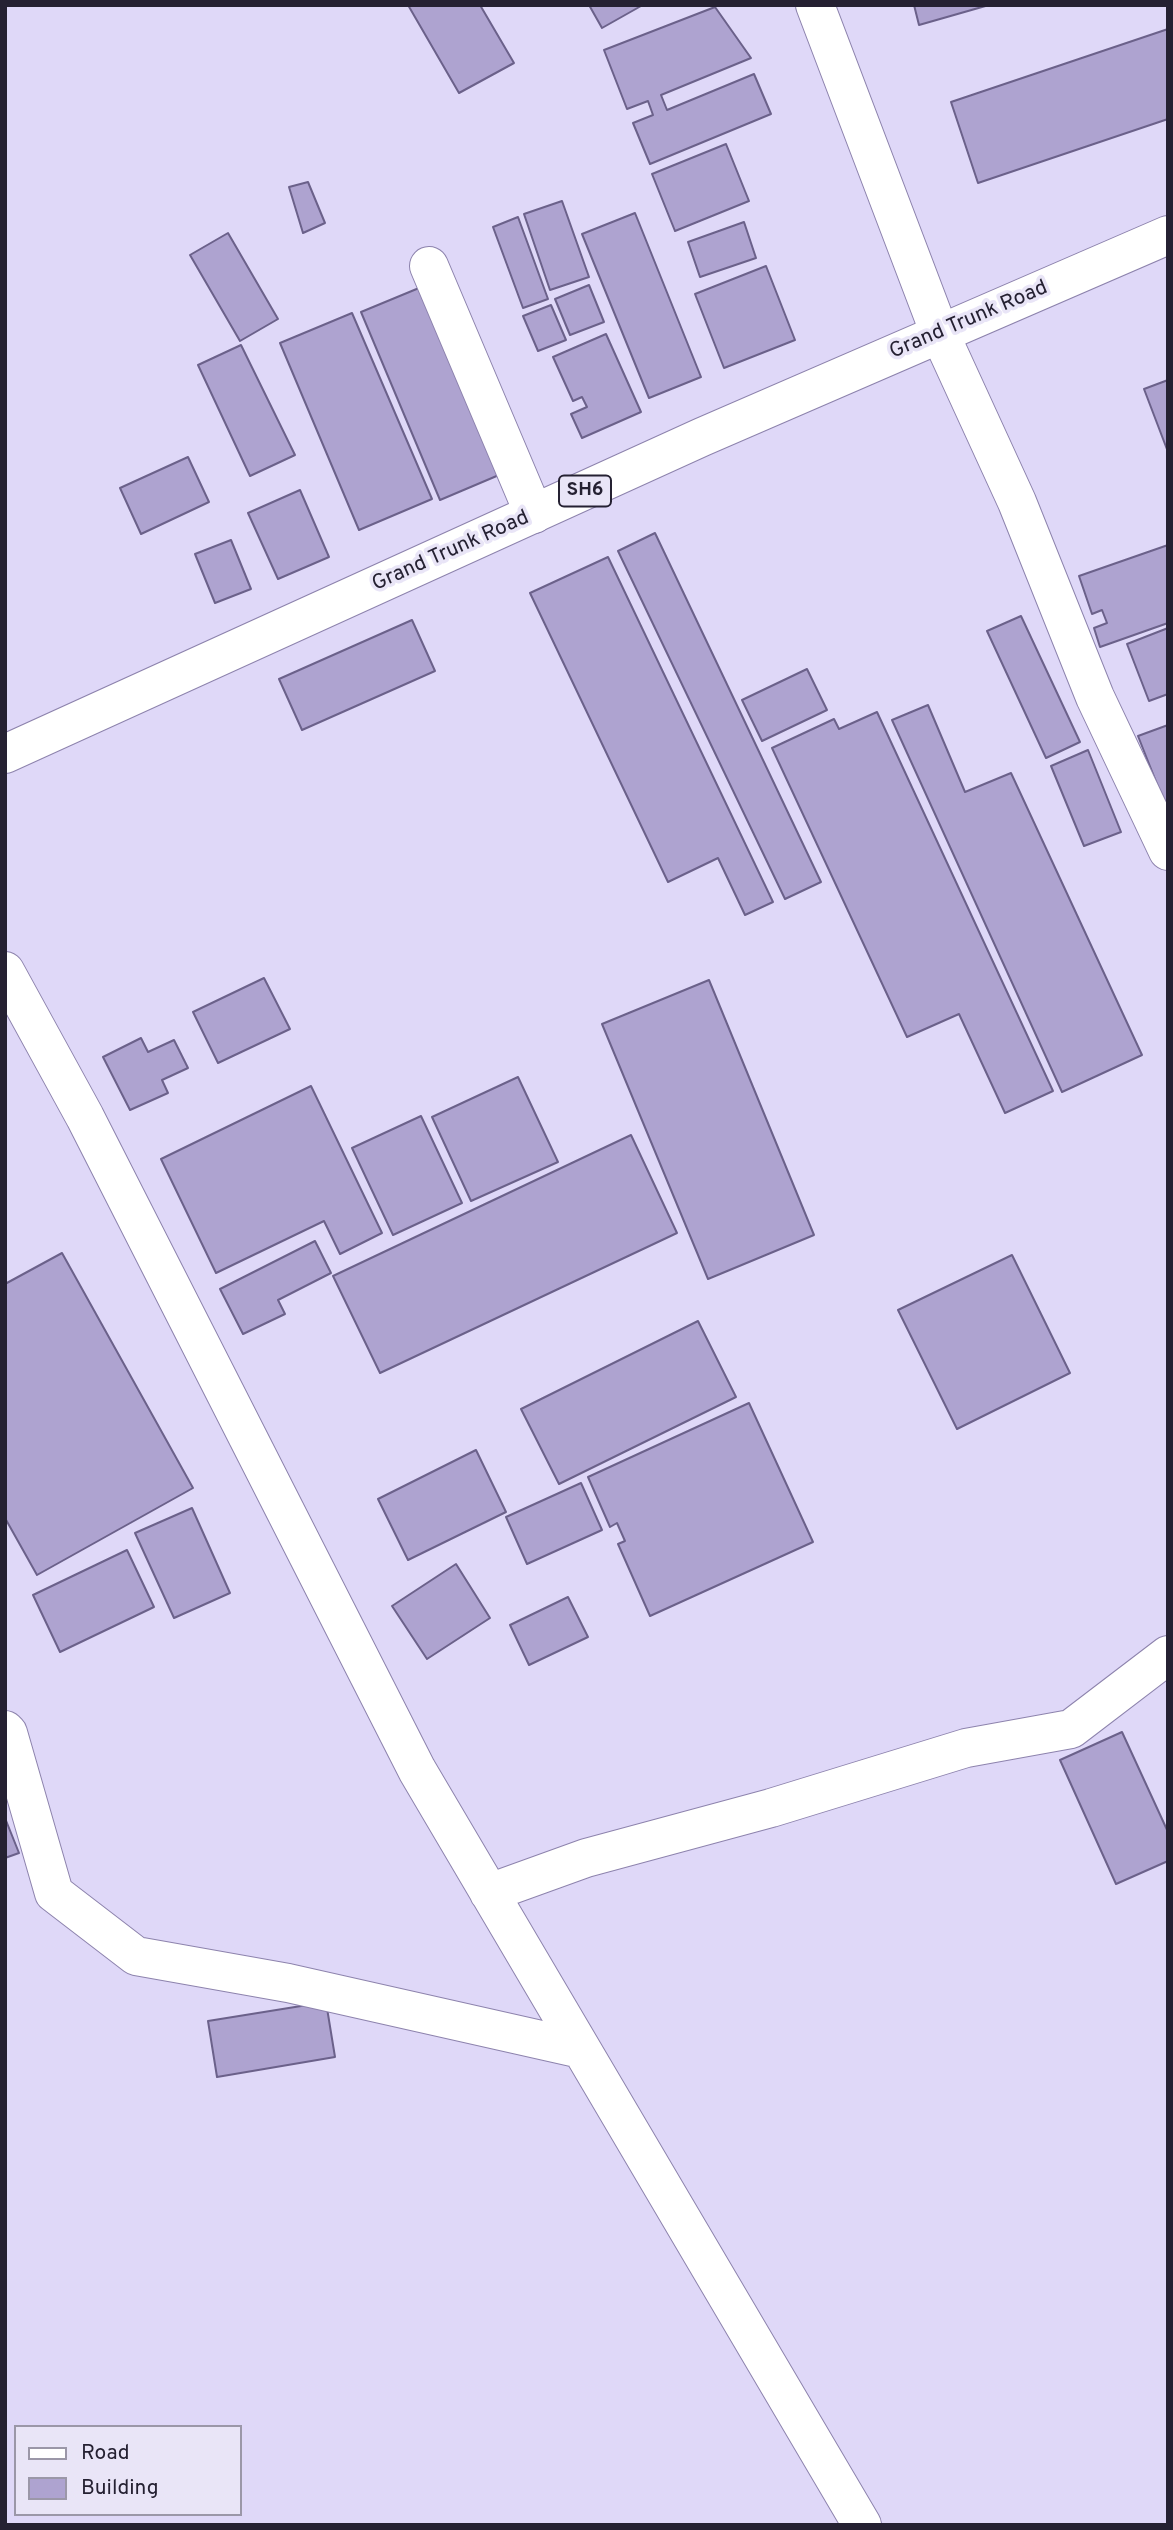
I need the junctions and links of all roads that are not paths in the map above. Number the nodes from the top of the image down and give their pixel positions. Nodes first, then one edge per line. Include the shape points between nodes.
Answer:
1 (816, 5) edge
2 (1168, 235) edge
3 (429, 267) dead end
4 (940, 334) junction
5 (534, 514) junction
6 (5, 754) edge
7 (1168, 851) edge
8 (5, 971) edge
9 (1168, 1655) edge
10 (5, 1730) edge
11 (489, 1893) junction
12 (581, 2049) junction
13 (862, 2525) edge

1 - 4 street
2 - 4 street, Grand Trunk Road / SH6
3 - 5 street
4 - 5 street, Grand Trunk Road / SH6
4 - 7 street via 1017,502 1095,697
5 - 6 street, Grand Trunk Road / SH6
8 - 11 street via 85,1117 417,1770
9 - 11 street via 1071,1730 966,1748 586,1858
10 - 12 street via 54,1893 136,1956 288,1983
11 - 12 street
12 - 13 street

